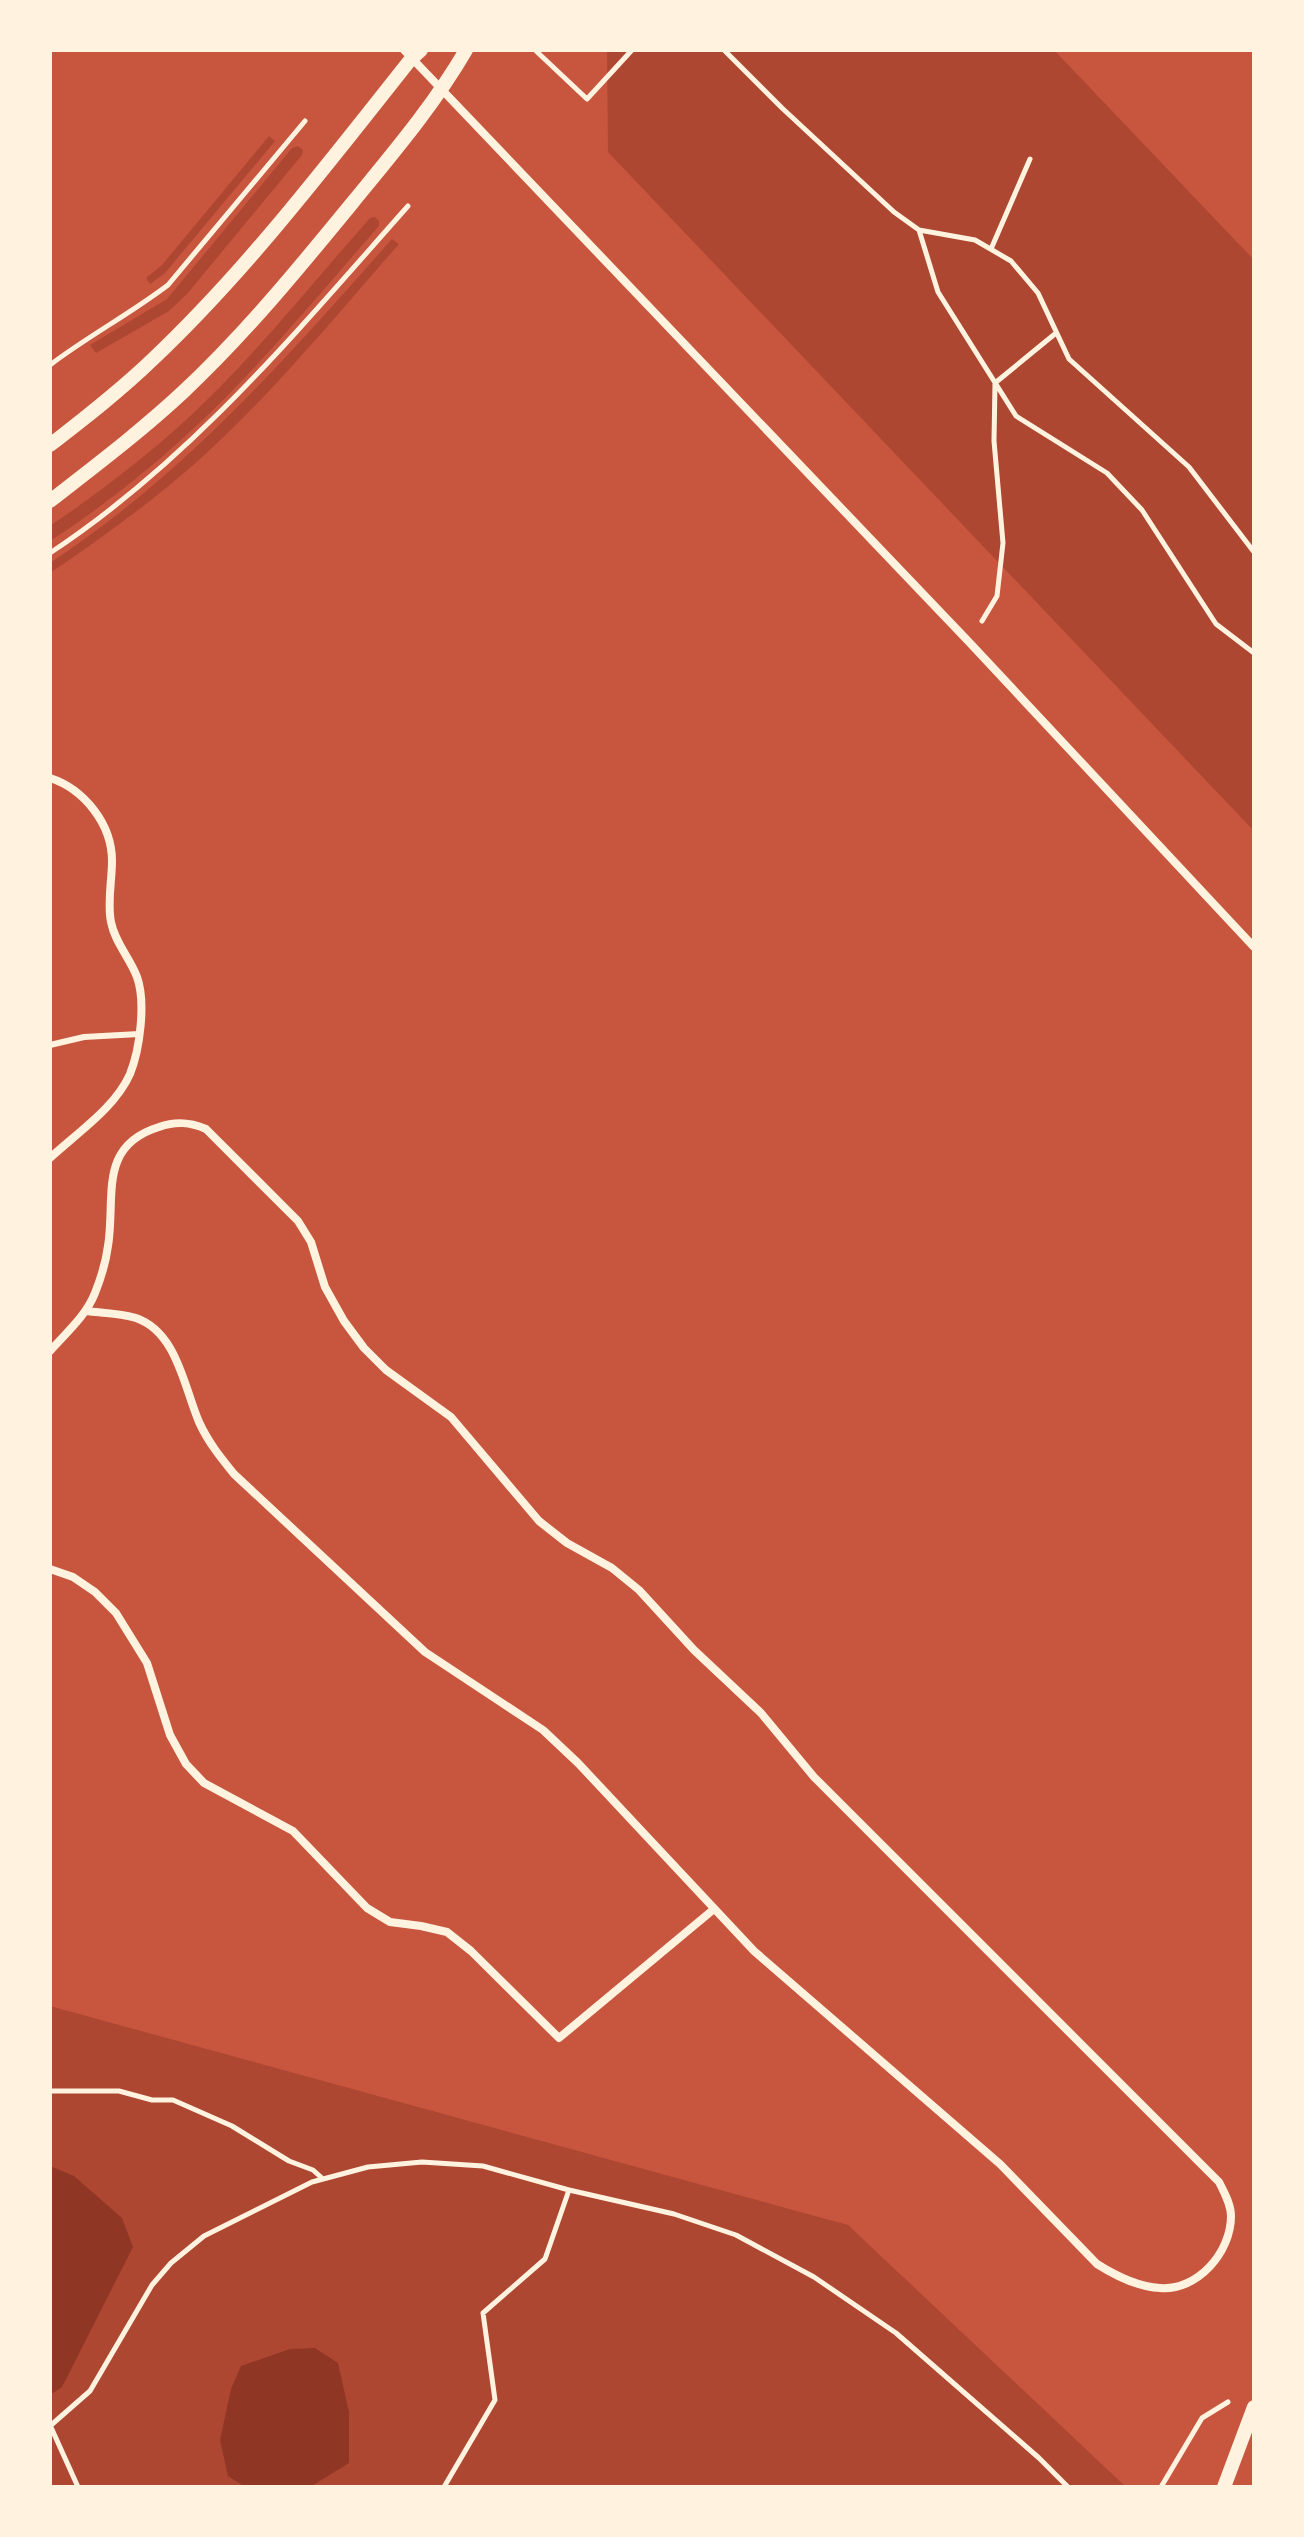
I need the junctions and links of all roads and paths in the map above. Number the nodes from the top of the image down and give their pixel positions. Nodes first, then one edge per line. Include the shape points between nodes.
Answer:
1 (466, 50) edge
2 (535, 50) edge
3 (632, 50) edge
4 (724, 50) edge
5 (412, 53) edge
6 (442, 90) junction
7 (305, 121) dead end
8 (1030, 159) dead end
9 (408, 206) dead end
10 (919, 230) junction
11 (991, 249) junction
12 (1056, 333) junction
13 (50, 365) edge
14 (995, 383) junction
15 (50, 445) edge
16 (50, 501) edge
17 (1254, 552) edge
18 (50, 553) edge
19 (969, 642) junction
20 (1254, 653) edge
21 (50, 778) edge
22 (1254, 947) edge
23 (139, 1034) junction
24 (50, 1045) edge
25 (50, 1158) edge
26 (86, 1311) junction
27 (50, 1351) edge
28 (50, 1569) edge
29 (714, 1909) junction
30 (50, 2091) edge
31 (324, 2179) junction
32 (569, 2190) junction
33 (1253, 2409) edge
34 (50, 2426) edge
35 (78, 2487) edge
36 (444, 2487) edge
37 (1068, 2487) edge
38 (1161, 2487) edge
39 (1224, 2487) edge

1 - 6 street
2 - 3 path via 587,99
4 - 10 path
5 - 6 street
5 - 15 street via 211,301 152,361
6 - 16 street via 244,331 128,441
6 - 19 street
7 - 13 path via 168,285
8 - 11 path
9 - 18 path via 190,444
10 - 11 path via 975,240
10 - 14 path via 938,292
11 - 12 path via 1011,261 1038,293
12 - 14 path
12 - 17 path via 1069,359 1189,467
14 - 19 path via 1003,543 997,596
14 - 20 path via 1016,416 1107,473 1142,510 1216,624
19 - 22 street
21 - 23 street via 82,796 108,835 110,920 137,976 142,999
23 - 24 lane
23 - 25 street via 130,1072 116,1096
26 - 27 street
26 - 29 street via 136,1318 156,1330 174,1357 200,1424 234,1474 425,1652 543,1730
26 - 29 street via 109,1245 111,1178 123,1152 147,1131 167,1124 191,1122 206,1129 298,1221 311,1242 325,1287 364,1348 451,1417 539,1521 639,1590 761,1713 814,1777 1219,2182 1231,2216 1218,2256 1186,2285 1162,2289 1116,2276 1097,2264 1000,2164 754,1951
28 - 29 street via 73,1577 116,1613 147,1663 170,1735 204,1783 293,1831 367,1908 390,1922 447,1932 559,2038
30 - 31 path via 119,2091 173,2100 232,2126
31 - 32 path via 368,2167 422,2162 483,2166
31 - 34 path via 204,2236 171,2263 152,2285 90,2391
32 - 36 path via 545,2259 483,2313 495,2400
32 - 37 path via 723,2231 814,2277 896,2333
33 - 38 path via 1227,2402 1202,2418
33 - 39 street
34 - 35 path

